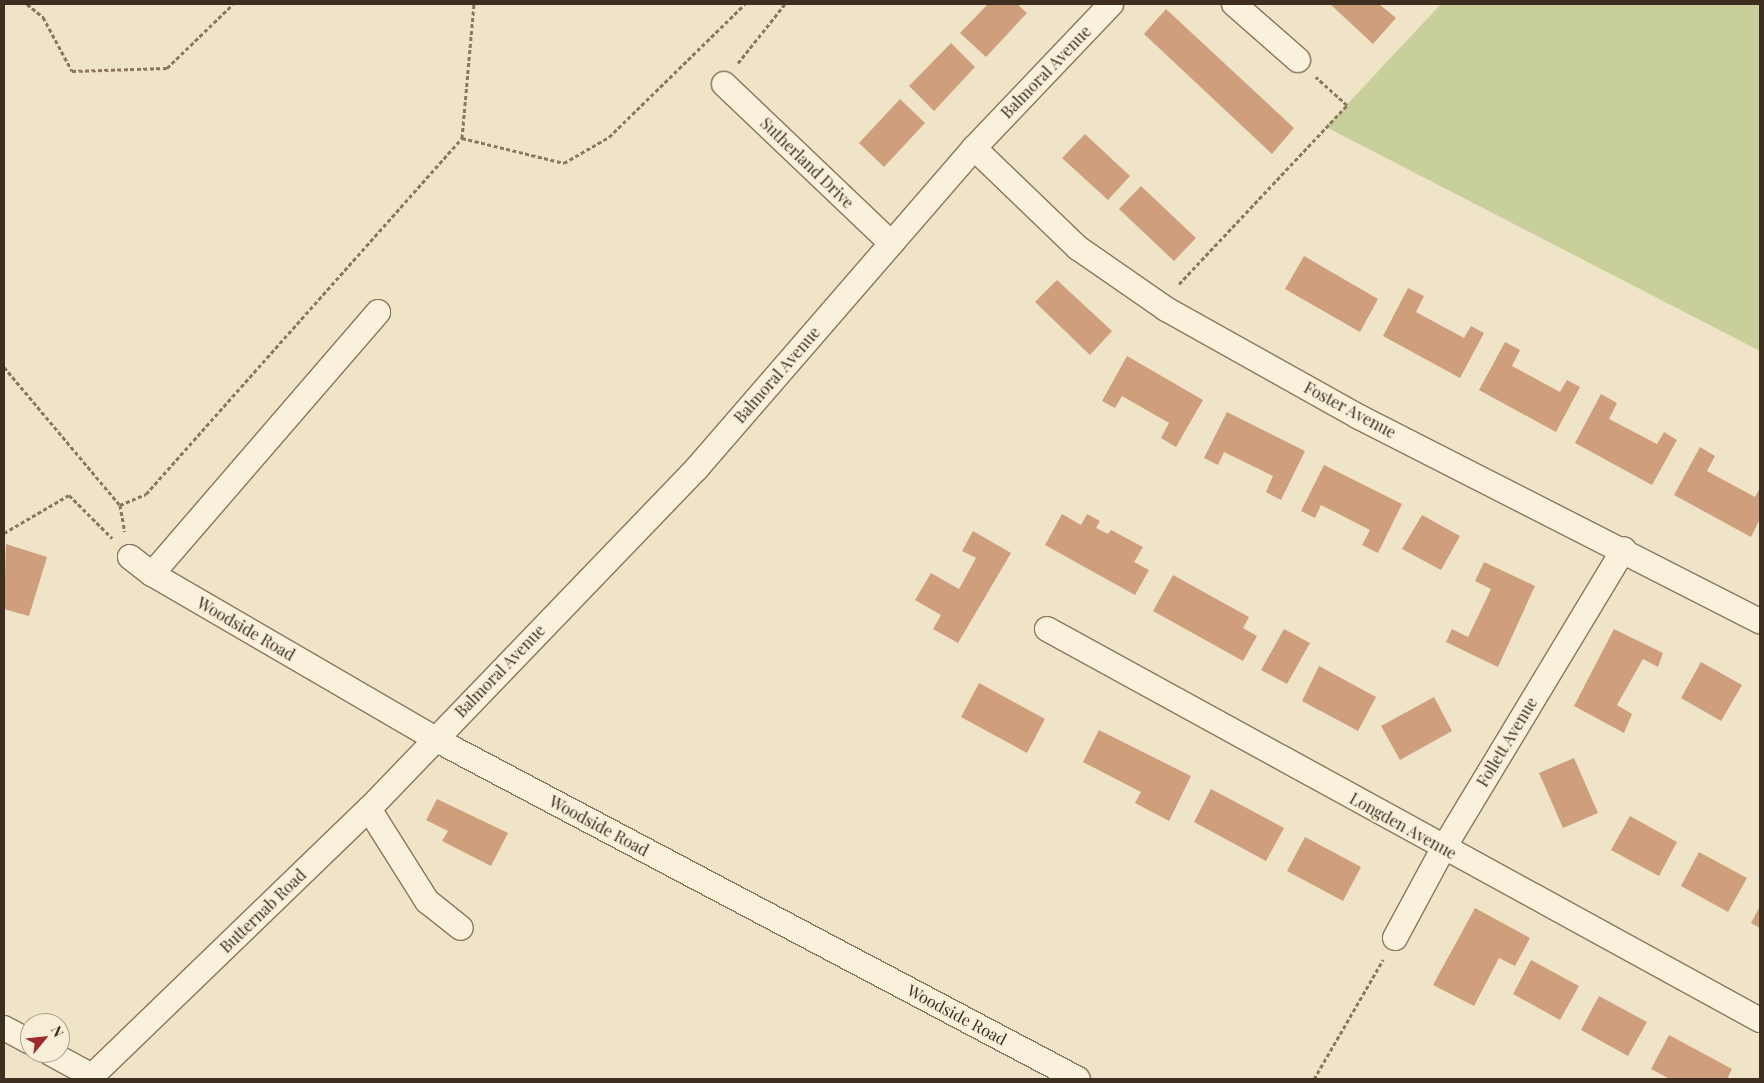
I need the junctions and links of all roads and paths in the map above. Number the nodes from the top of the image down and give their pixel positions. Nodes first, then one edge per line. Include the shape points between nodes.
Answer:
1 (27, 4) edge
2 (233, 4) edge
3 (474, 4) edge
4 (745, 4) edge
5 (785, 4) edge
6 (1111, 4) edge
7 (1234, 4) edge
8 (1298, 60) joint
9 (724, 84) joint
10 (462, 138) junction
11 (974, 148) junction
12 (891, 243) junction
13 (1160, 305) junction
14 (378, 312) dead end
15 (4, 367) edge
16 (120, 505) junction
17 (4, 532) edge
18 (1624, 550) junction
19 (130, 557) junction
20 (152, 574) junction
21 (1760, 622) edge
22 (1047, 629) dead end
23 (435, 739) junction
24 (369, 809) junction
25 (1443, 849) junction
26 (461, 928) dead end
27 (1395, 938) joint
28 (1760, 1020) edge
29 (4, 1028) edge
30 (20, 1037) edge
31 (66, 1063) edge
32 (90, 1078) edge
33 (1078, 1079) edge
34 (1314, 1079) edge

1 - 2 path via 43,17 72,71 167,68
3 - 10 path
4 - 10 path via 609,137 564,164
5 - 9 path
6 - 11 street, Balmoral Avenue
7 - 8 street
8 - 13 path via 1347,105
9 - 12 street, Sutherland Drive
10 - 16 path via 146,494
11 - 12 street, Balmoral Avenue
11 - 13 street, Foster Avenue via 1078,248
12 - 23 street, Balmoral Avenue via 697,468
13 - 18 street, Foster Avenue via 1359,417
14 - 20 street
15 - 16 path
16 - 19 path
17 - 19 path via 69,495
18 - 21 street, Foster Avenue
18 - 25 street, Follett Avenue
19 - 20 street, Woodside Road
20 - 23 street, Woodside Road
22 - 25 street, Longden Avenue
23 - 24 street, Butternab Road
23 - 33 street, Woodside Road
24 - 26 street via 428,901
24 - 32 street, Butternab Road
25 - 27 street, Follett Avenue
25 - 28 street, Longden Avenue
27 - 34 path
29 - 30 street
31 - 32 street

